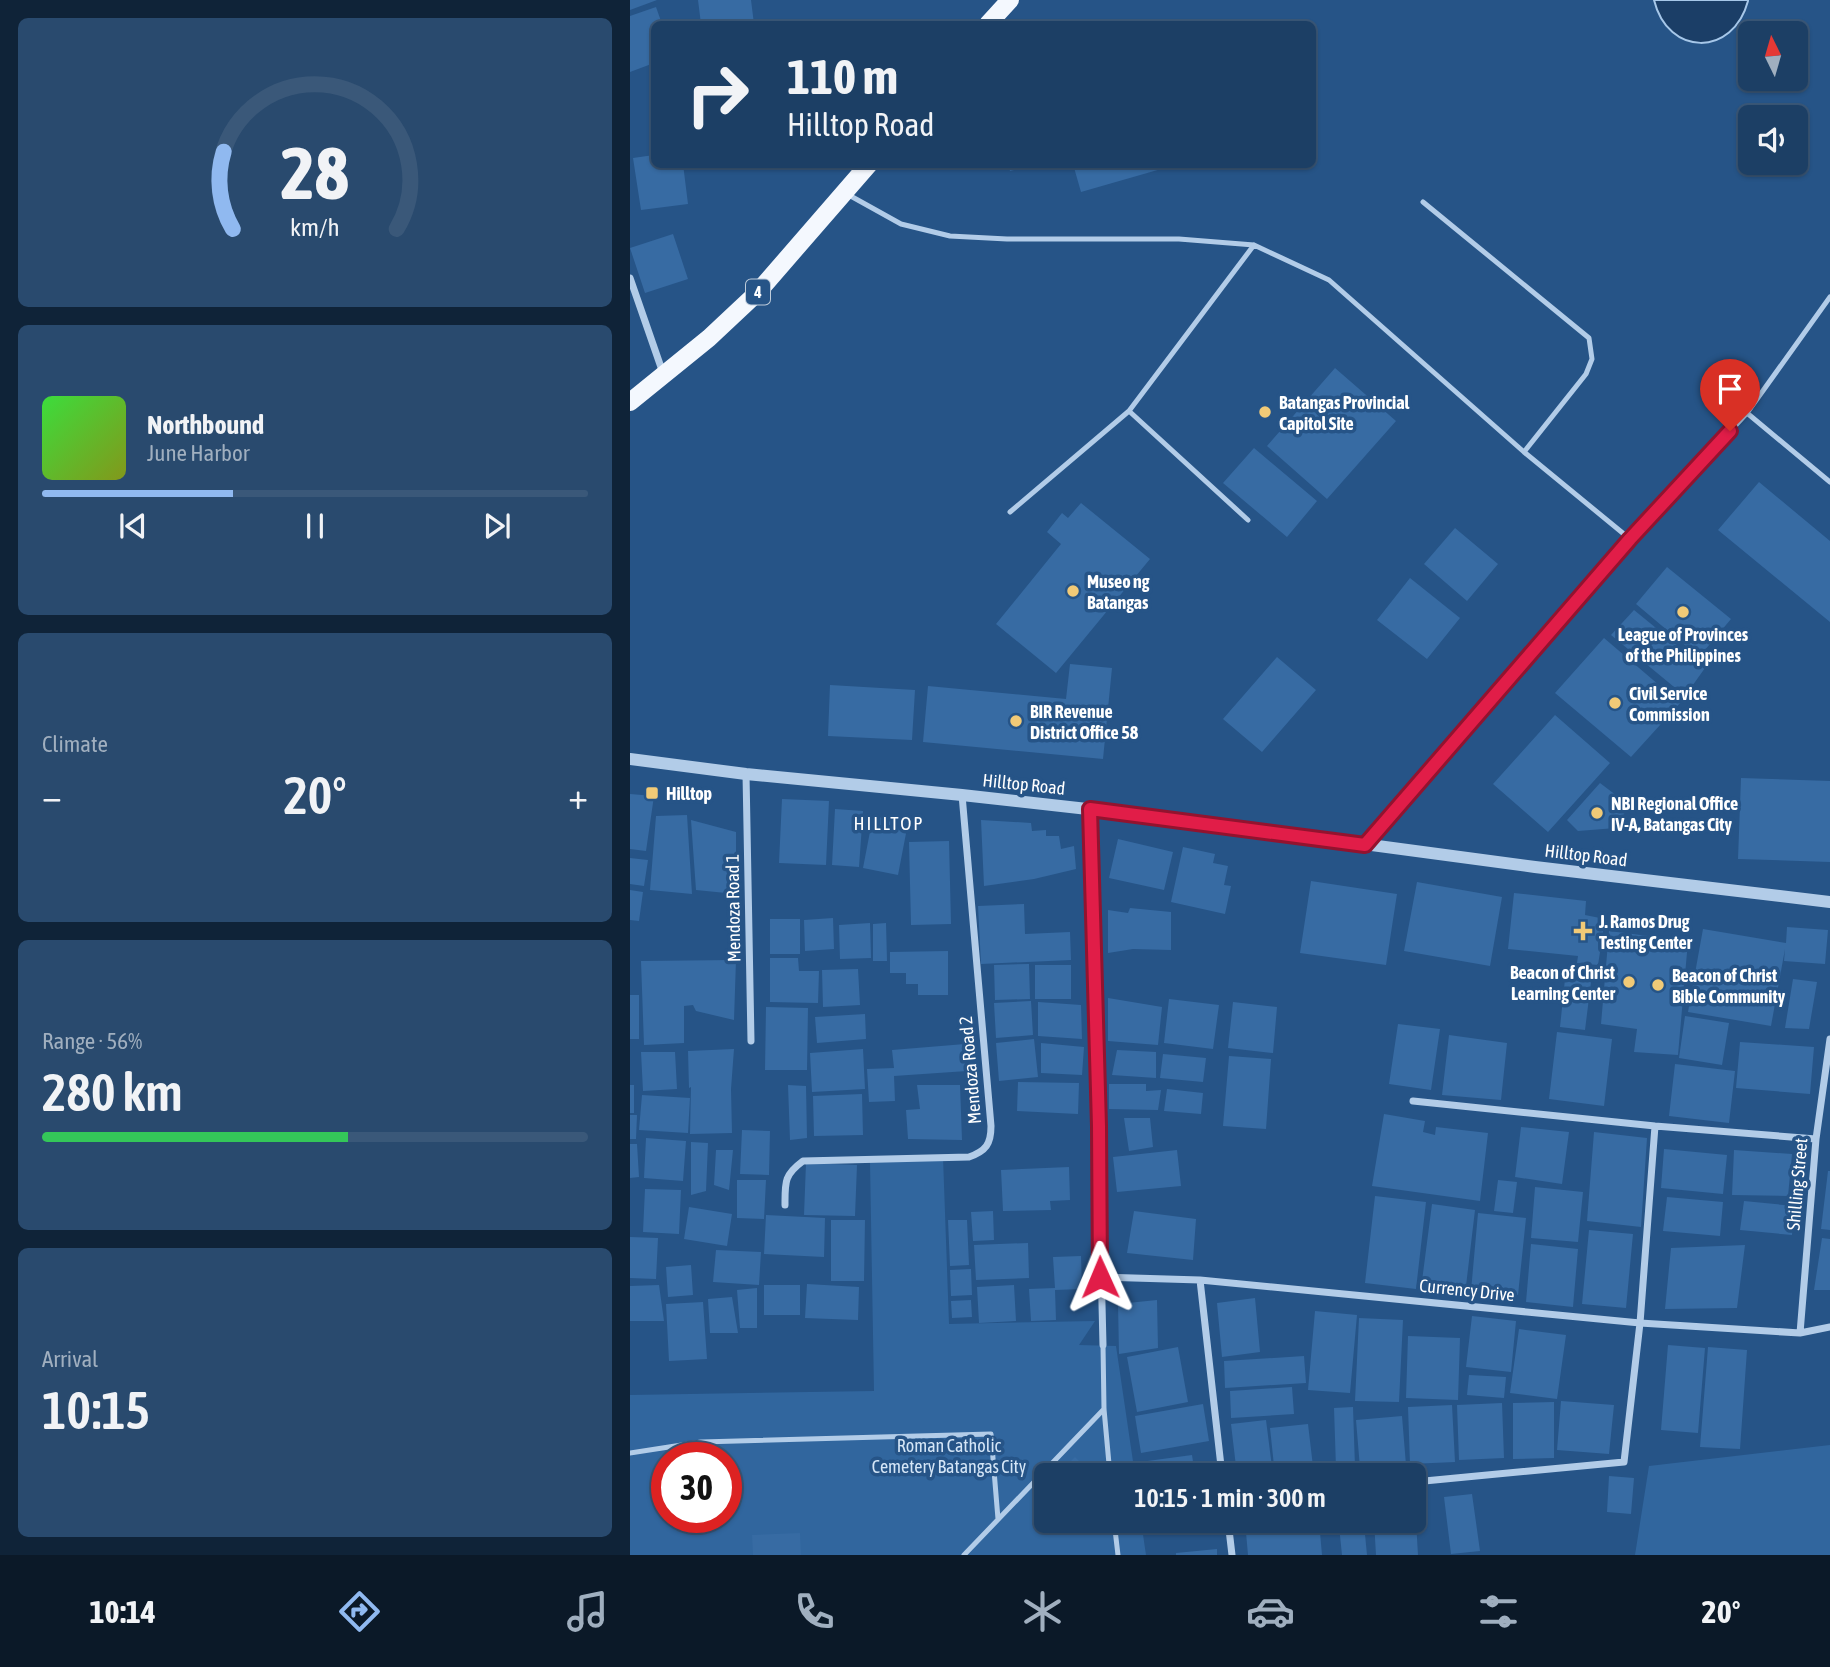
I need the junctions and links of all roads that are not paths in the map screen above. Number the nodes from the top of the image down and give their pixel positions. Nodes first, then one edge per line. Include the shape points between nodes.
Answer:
1 (1010, 0) edge
2 (991, 21) edge
3 (866, 168) edge
4 (845, 192) junction
5 (1423, 202) dead end
6 (1254, 245) junction
7 (630, 278) edge
8 (1830, 297) edge
9 (664, 376) junction
10 (630, 402) edge
11 (1129, 411) junction
12 (1747, 413) junction
13 (1524, 452) junction
14 (1830, 482) edge
15 (1010, 512) dead end
16 (1248, 520) dead end
17 (1630, 539) junction
18 (630, 759) edge
19 (746, 774) junction
20 (962, 794) junction
21 (1090, 809) junction
22 (1365, 845) junction
23 (1830, 902) edge
24 (1830, 1039) edge
25 (751, 1041) dead end
26 (1413, 1101) dead end
27 (1655, 1126) junction
28 (1816, 1139) junction
29 (785, 1205) dead end
30 (1100, 1277) junction
31 (1200, 1280) junction
32 (1640, 1323) junction
33 (1830, 1327) edge
34 (1800, 1333) junction
35 (1103, 1345) joint
36 (1104, 1409) junction
37 (630, 1453) edge
38 (1109, 1463) edge
39 (1221, 1463) edge
40 (1426, 1481) edge
41 (998, 1519) junction
42 (1115, 1533) edge
43 (1229, 1533) edge
44 (964, 1555) edge
45 (1118, 1555) edge
46 (1232, 1555) edge

1 - 2 main road
3 - 4 main road, 4
4 - 6 lane via 901,223 950,236 1179,239
4 - 9 main road, 4 via 757,293
5 - 13 lane via 1589,338 1592,359 1586,374
6 - 11 lane
6 - 13 lane via 1329,281
7 - 9 street
8 - 12 lane
9 - 10 main road, 4
11 - 15 lane
11 - 16 lane
12 - 14 lane
12 - 17 lane
13 - 17 lane
17 - 22 lane
18 - 19 street, Hilltop Road
19 - 20 street, Hilltop Road
19 - 25 street, Mendoza Road 1
20 - 21 street, Hilltop Road
20 - 29 street, Mendoza Road 2 via 991,1140 983,1152 969,1157 803,1161 789,1171
21 - 22 street, Hilltop Road
21 - 30 street
22 - 23 street, Hilltop Road
24 - 28 street, Shilling Street
26 - 27 street
27 - 28 street
27 - 32 street
28 - 34 street, Shilling Street
30 - 31 street, Currency Drive
30 - 35 street
31 - 32 street, Currency Drive
31 - 39 street
32 - 34 street, Currency Drive
32 - 40 street via 1624,1462
33 - 34 street, Currency Drive
35 - 36 lane
36 - 38 lane
36 - 41 lane
37 - 41 lane via 702,1443 991,1434
41 - 44 lane
42 - 45 lane
43 - 46 street

